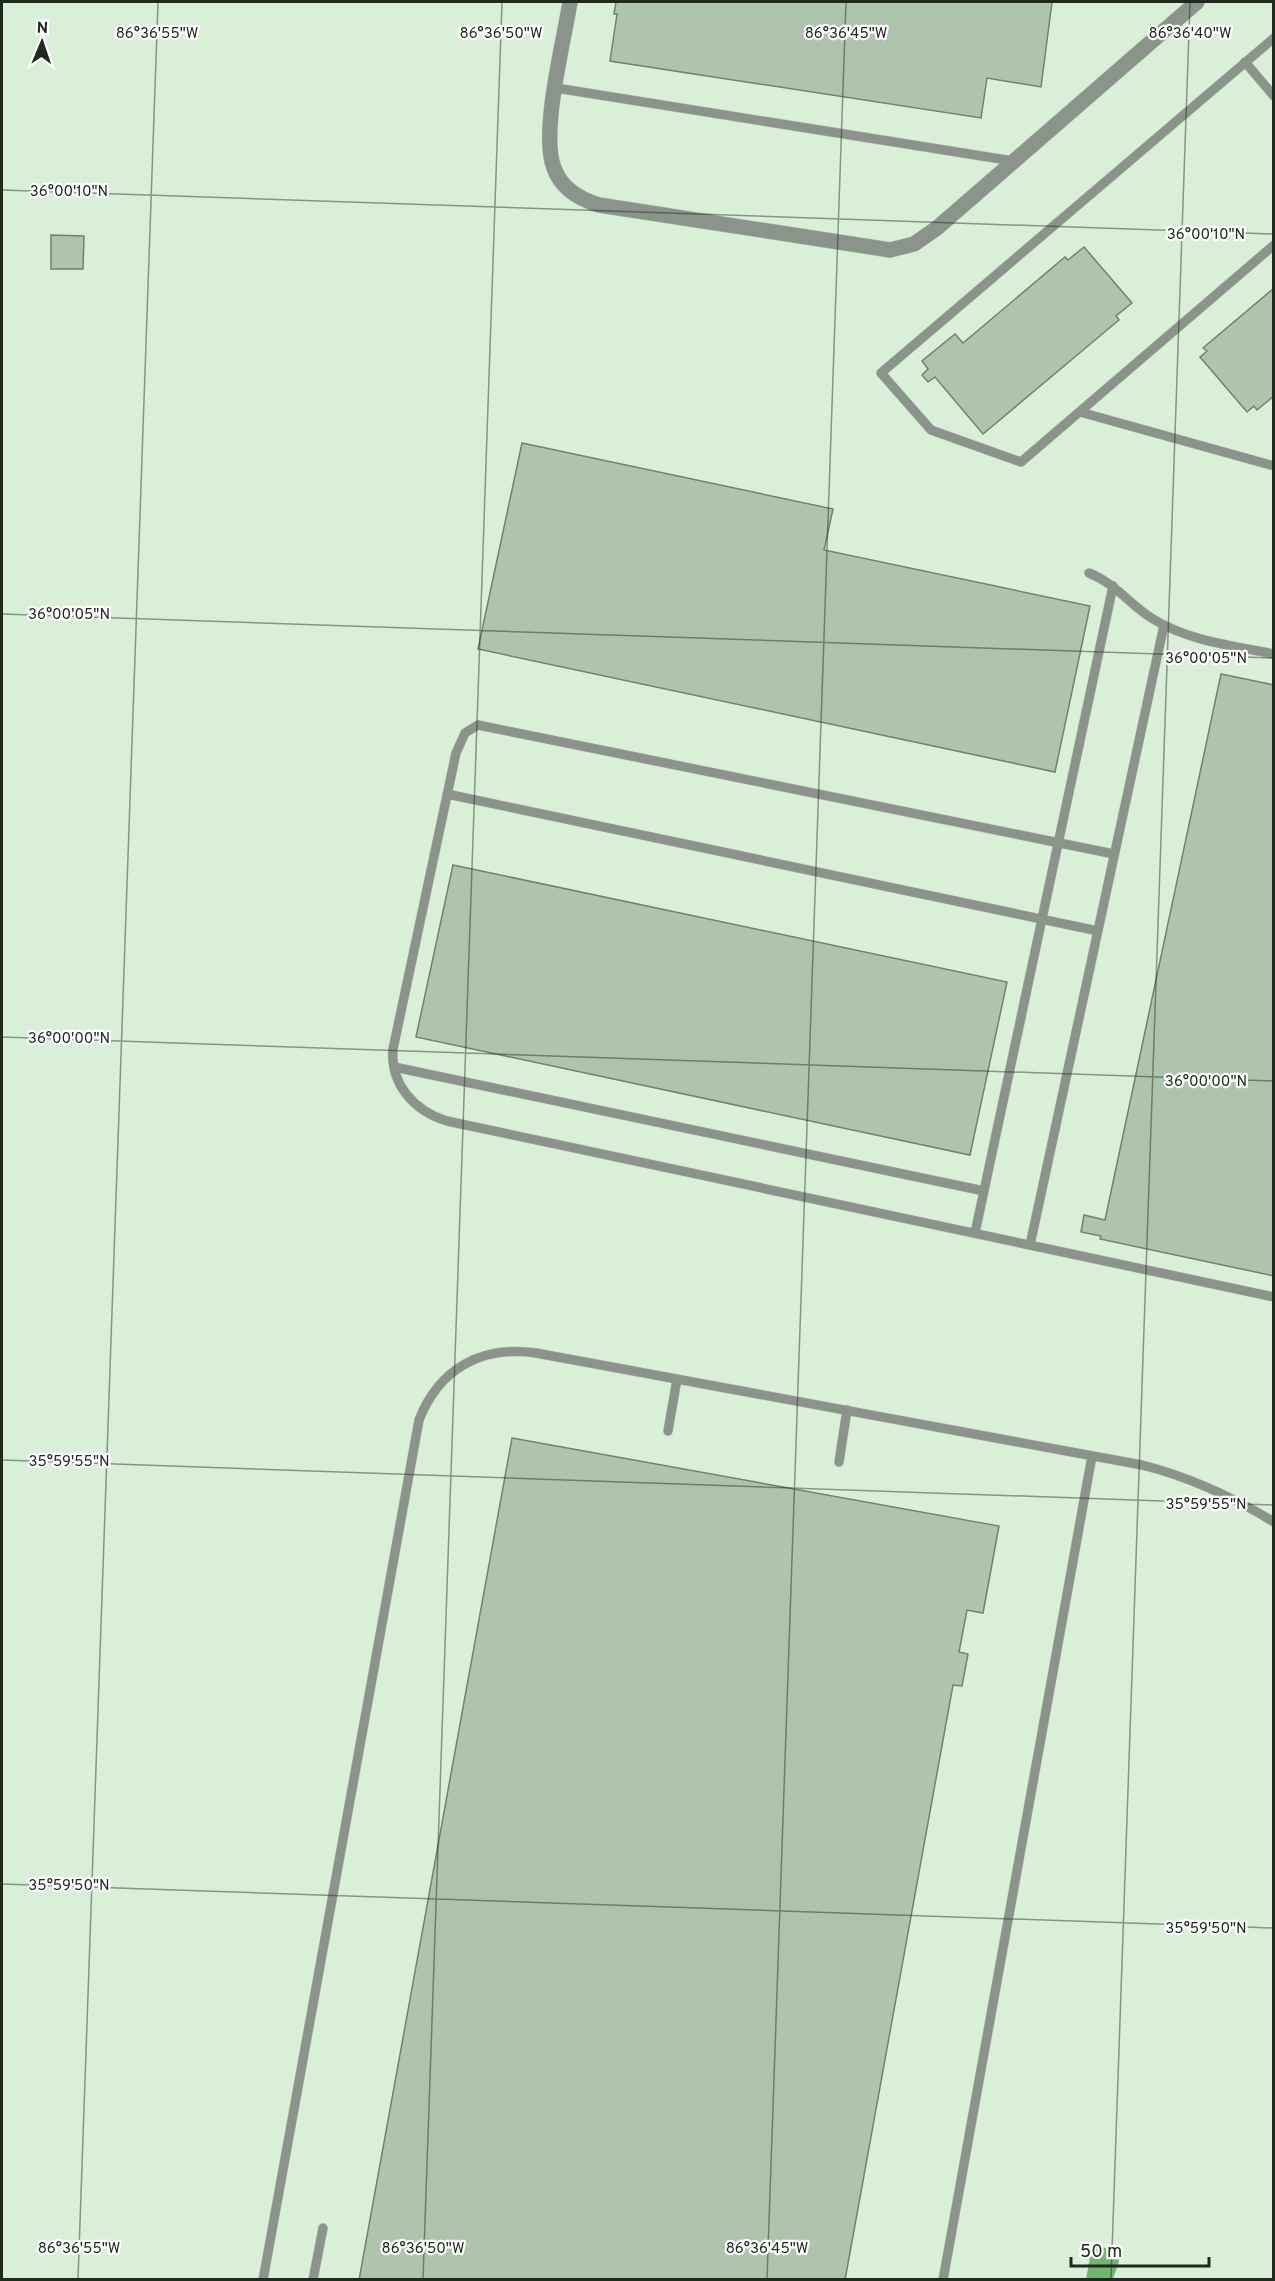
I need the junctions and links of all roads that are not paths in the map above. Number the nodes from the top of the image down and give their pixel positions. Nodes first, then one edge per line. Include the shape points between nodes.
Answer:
1 (570, 2) edge
2 (1197, 2) edge
3 (1274, 38) edge
4 (1245, 62) junction
5 (556, 88) junction
6 (1274, 96) edge
7 (1014, 161) junction
8 (1274, 245) edge
9 (1080, 411) junction
10 (1274, 466) edge
11 (1089, 573) dead end
12 (1113, 585) junction
13 (1164, 625) junction
14 (1274, 654) edge
15 (447, 794) junction
16 (1058, 842) junction
17 (1114, 854) junction
18 (1042, 919) junction
19 (1098, 931) junction
20 (394, 1067) junction
21 (984, 1191) junction
22 (975, 1233) junction
23 (1030, 1245) junction
24 (1274, 1297) edge
25 (677, 1379) junction
26 (848, 1410) junction
27 (668, 1431) dead end
28 (1092, 1456) junction
29 (838, 1462) dead end
30 (1274, 1522) edge
31 (323, 2228) dead end
32 (263, 2280) edge
33 (313, 2280) edge
34 (943, 2280) edge

1 - 5 street
2 - 7 street
3 - 4 lane
4 - 6 lane
4 - 9 lane via 881,373 930,430 1021,462
5 - 7 lane
5 - 7 street via 550,124 554,170 580,198 599,205 879,249 902,249 926,237
8 - 9 lane
9 - 10 lane
11 - 12 lane
12 - 13 lane
12 - 16 lane
13 - 14 lane via 1202,639
13 - 17 lane
15 - 16 lane via 461,739 470,729 483,724
15 - 18 lane
15 - 20 lane via 393,1049
16 - 17 lane
16 - 18 lane
17 - 19 lane
18 - 19 lane
18 - 21 lane
19 - 23 lane
20 - 21 lane
20 - 22 lane via 408,1098 425,1112 447,1121
21 - 22 lane
22 - 23 lane
23 - 24 lane
25 - 26 lane
25 - 27 lane
25 - 32 lane via 509,1351 465,1363 441,1382 425,1405 414,1442
26 - 28 lane
26 - 29 lane
28 - 30 lane via 1189,1478
28 - 34 lane
31 - 33 lane

